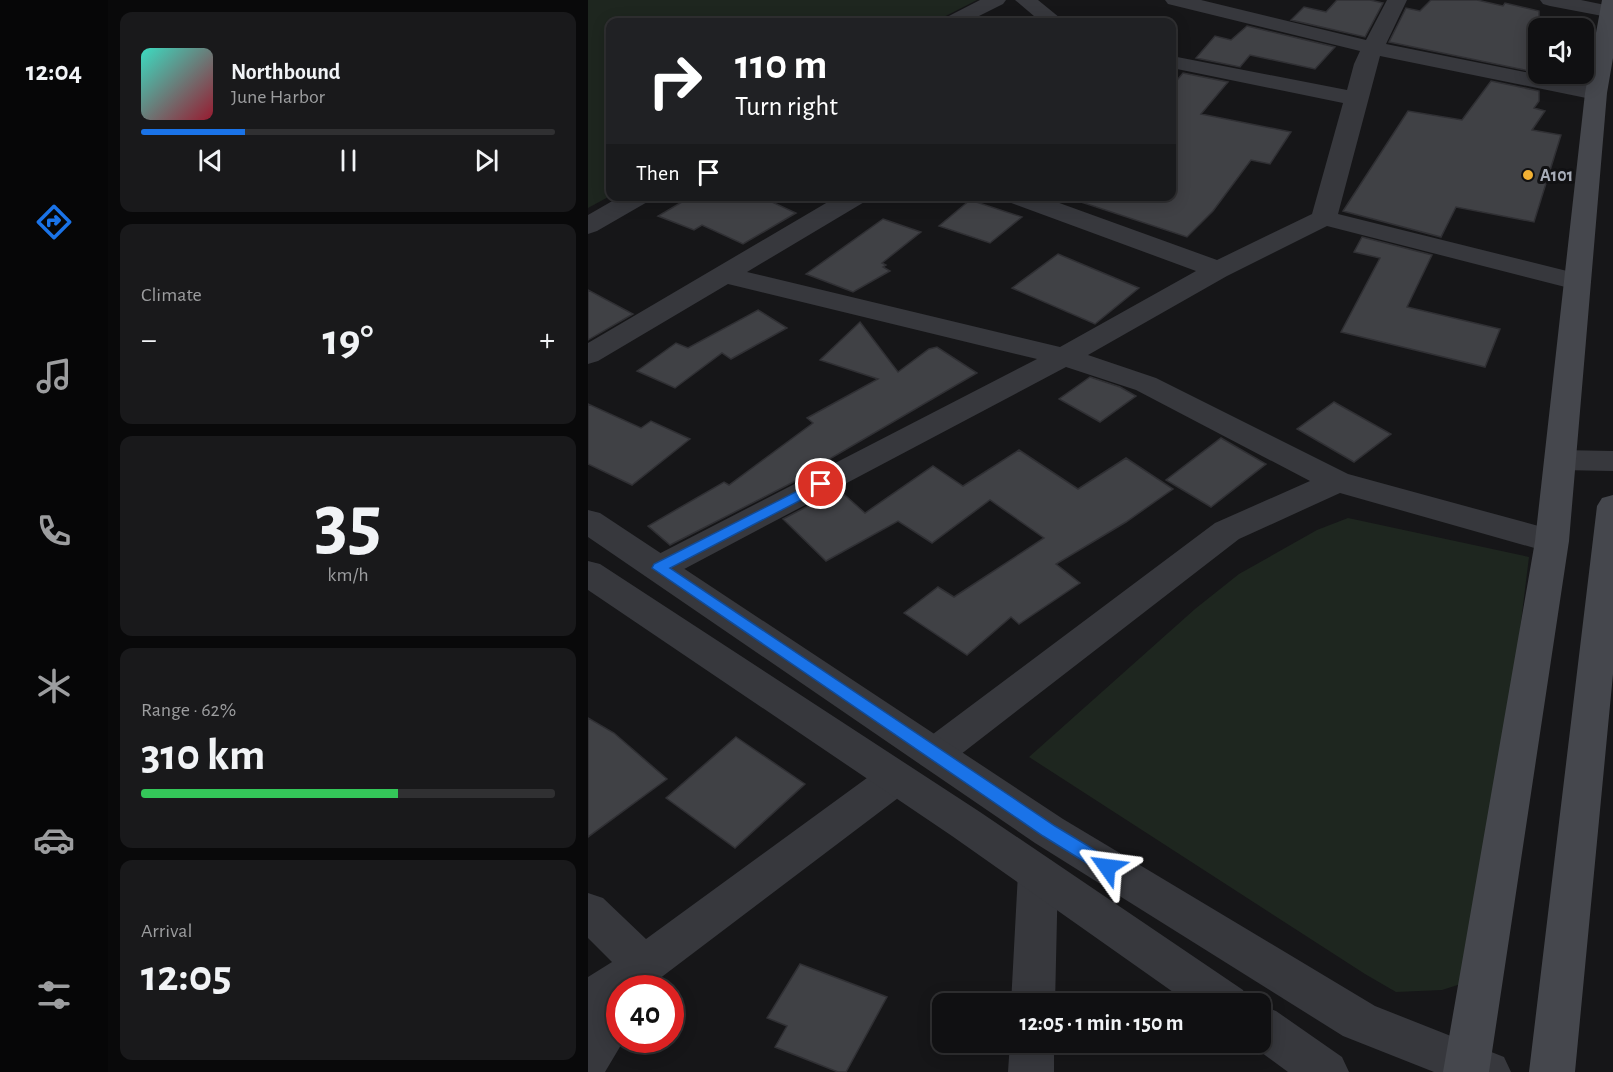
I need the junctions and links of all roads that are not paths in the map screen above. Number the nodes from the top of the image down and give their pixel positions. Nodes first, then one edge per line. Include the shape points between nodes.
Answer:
1 (996, 0) edge
2 (1025, 0) edge
3 (1175, 0) edge
4 (1397, 0) edge
5 (1550, 0) edge
6 (1611, 6) edge
7 (960, 18) edge
8 (1049, 18) edge
9 (1373, 48) junction
10 (1176, 63) edge
11 (1596, 93) junction
12 (1356, 99) junction
13 (631, 201) edge
14 (849, 201) edge
15 (1030, 201) edge
16 (1324, 218) junction
17 (588, 226) edge
18 (1218, 270) junction
19 (724, 275) junction
20 (1577, 282) junction
21 (588, 355) edge
22 (1064, 357) junction
23 (1560, 460) junction
24 (1613, 461) edge
25 (1337, 482) junction
26 (1613, 506) edge
27 (588, 520) edge
28 (1552, 541) junction
29 (659, 568) junction
30 (588, 573) edge
31 (934, 754) junction
32 (896, 778) junction
33 (1038, 873) junction
34 (588, 911) edge
35 (636, 975) edge
36 (640, 975) edge
37 (606, 992) edge
38 (1033, 993) edge
39 (1211, 993) edge
40 (588, 1001) edge
41 (606, 1029) edge
42 (1271, 1034) edge
43 (1032, 1053) edge
44 (588, 1058) edge
45 (1474, 1070) edge
46 (1031, 1072) edge
47 (1326, 1072) edge
48 (1552, 1072) edge

1 - 7 street
2 - 8 street
3 - 9 street
4 - 9 street
5 - 6 street
6 - 11 main road
9 - 11 street
9 - 12 street
10 - 12 street
11 - 20 main road
12 - 16 street
13 - 17 street
14 - 19 street
15 - 18 street
16 - 18 street
16 - 20 street
18 - 22 street
19 - 21 street
19 - 22 street
20 - 23 main road
22 - 25 street via 1146,384
22 - 29 street
23 - 24 street
23 - 28 main road
25 - 28 street
25 - 31 street via 1227,531
26 - 48 main road
27 - 29 street
28 - 45 main road
29 - 31 street
30 - 32 street
31 - 45 street via 1049,831 1359,1021
32 - 33 street
32 - 36 street
33 - 38 street
33 - 39 street
34 - 35 street
37 - 40 street
41 - 44 street
42 - 47 street
43 - 46 street

